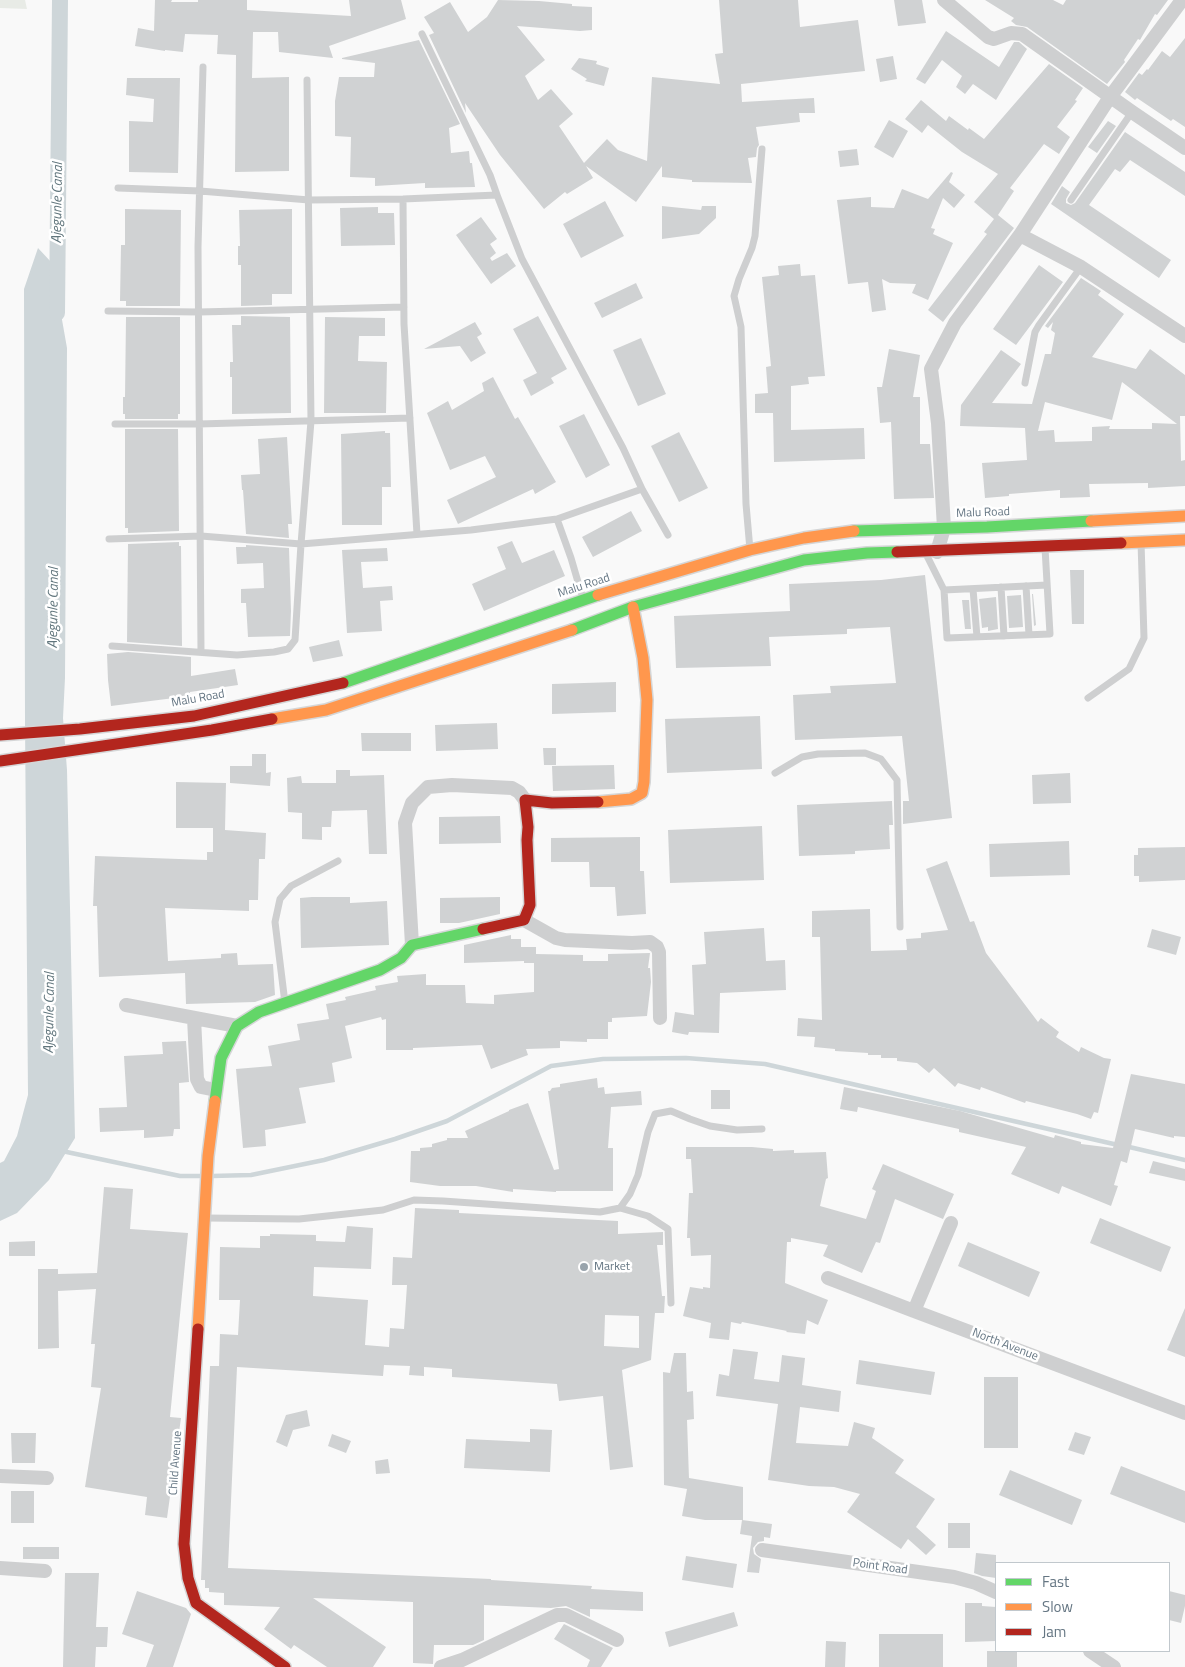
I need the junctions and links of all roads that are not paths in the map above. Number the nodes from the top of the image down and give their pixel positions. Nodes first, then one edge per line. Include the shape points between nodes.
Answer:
1 (944, 0) edge
2 (1182, 0) edge
3 (422, 34) dead end
4 (204, 67) dead end
5 (307, 80) dead end
6 (1110, 97) junction
7 (1132, 112) junction
8 (1185, 148) edge
9 (762, 149) dead end
10 (118, 188) dead end
11 (200, 191) junction
12 (497, 195) junction
13 (403, 199) junction
14 (309, 200) junction
15 (1070, 200) dead end
16 (1020, 235) junction
17 (1081, 267) junction
18 (404, 307) junction
19 (310, 309) junction
20 (108, 311) dead end
21 (199, 312) junction
22 (1185, 336) edge
23 (1025, 383) dead end
24 (410, 418) junction
25 (312, 421) junction
26 (115, 424) dead end
27 (199, 424) junction
28 (642, 490) junction
29 (1185, 516) edge
30 (557, 519) junction
31 (944, 528) junction
32 (417, 534) junction
33 (668, 535) dead end
34 (201, 536) junction
35 (109, 539) dead end
36 (1185, 540) edge
37 (1141, 542) junction
38 (301, 544) junction
39 (1045, 547) junction
40 (750, 550) junction
41 (931, 552) junction
42 (1048, 585) junction
43 (1026, 586) junction
44 (1001, 587) junction
45 (973, 589) junction
46 (944, 590) junction
47 (583, 600) junction
48 (633, 607) junction
49 (548, 625) junction
50 (1029, 635) junction
51 (1004, 636) junction
52 (977, 637) junction
53 (112, 646) dead end
54 (201, 652) junction
55 (1088, 698) dead end
56 (5, 735) edge
57 (5, 760) edge
58 (775, 773) dead end
59 (525, 800) junction
60 (338, 861) dead end
61 (524, 920) junction
62 (900, 927) dead end
63 (412, 945) junction
64 (285, 1003) junction
65 (126, 1005) dead end
66 (194, 1018) junction
67 (660, 1018) dead end
68 (237, 1026) junction
69 (216, 1090) junction
70 (762, 1129) dead end
71 (620, 1208) junction
72 (205, 1216) junction
73 (951, 1223) dead end
74 (828, 1278) dead end
75 (670, 1303) dead end
76 (914, 1311) junction
77 (1185, 1414) edge
78 (0, 1476) edge
79 (47, 1478) dead end
80 (762, 1550) dead end
81 (0, 1568) edge
82 (45, 1571) dead end
83 (995, 1592) edge
84 (617, 1640) dead end
85 (1092, 1652) edge
86 (285, 1667) edge
87 (441, 1667) edge
88 (1114, 1667) edge

1 - 6 street via 994,39 1012,33 1022,34
2 - 6 street
3 - 12 lane
4 - 11 lane
5 - 14 lane
6 - 7 street
6 - 16 street
7 - 8 street
7 - 15 lane
9 - 40 lane via 755,236 734,296 741,327
10 - 11 lane
11 - 14 lane
11 - 21 lane
12 - 13 lane
12 - 28 lane via 522,259 623,448
13 - 14 lane
13 - 18 lane
14 - 19 lane
16 - 17 street
16 - 31 street via 954,322 931,369 938,423
17 - 22 street
17 - 23 lane via 1035,332
18 - 19 lane
18 - 24 lane
19 - 21 lane
19 - 25 lane
20 - 21 lane
21 - 27 lane
24 - 25 lane
24 - 32 lane
25 - 27 lane
25 - 38 lane
26 - 27 lane
27 - 34 lane
28 - 30 lane
28 - 33 lane
29 - 31 main road, Malu Road
30 - 32 lane
30 - 47 lane
31 - 40 main road, Malu Road via 856,531
31 - 41 street
32 - 38 lane
34 - 35 lane
34 - 38 lane
34 - 54 lane
36 - 37 main road, Malu Road
37 - 39 main road, Malu Road
37 - 55 lane via 1144,638 1129,668
38 - 54 lane via 295,640 288,649 237,655
39 - 41 main road, Malu Road
39 - 42 lane
40 - 47 main road, Malu Road
41 - 46 lane
41 - 48 main road, Malu Road via 867,553 804,560
42 - 43 lane
42 - 50 lane via 1050,634
43 - 44 lane
43 - 50 lane
44 - 45 lane
44 - 51 lane
45 - 46 lane
45 - 52 lane
46 - 52 lane via 947,638
47 - 49 main road, Malu Road
48 - 49 main road, Malu Road
48 - 59 main road via 647,700 642,793 631,799 617,800 552,803
49 - 56 main road, Malu Road via 342,683 194,716
49 - 57 main road, Malu Road via 326,710 221,729
50 - 51 lane
51 - 52 lane
53 - 54 lane
58 - 62 lane via 802,757 818,754 865,753 881,759 896,780
59 - 61 main road via 530,905
59 - 63 street via 512,788 452,785 428,787 412,803 405,823
60 - 64 lane via 291,886 280,899 275,922
61 - 63 main road
61 - 67 street via 565,940 650,942 657,947
63 - 64 main road via 401,958 380,970
64 - 68 main road via 259,1012
65 - 66 street
66 - 68 street
66 - 69 street via 196,1079 204,1089
68 - 69 main road, Child Avenue via 221,1058
69 - 72 main road, Child Avenue
70 - 71 lane via 710,1126 671,1111 655,1114 638,1175
71 - 72 lane via 600,1212 414,1200 383,1210 298,1218
71 - 75 lane via 648,1216 668,1229
72 - 86 main road, Child Avenue via 184,1544 188,1578 196,1603
73 - 76 street
74 - 76 street, North Avenue
76 - 77 street, North Avenue
78 - 79 street
80 - 83 street, Point Road via 954,1577
81 - 82 street
84 - 87 street via 566,1615 557,1615
85 - 88 street

